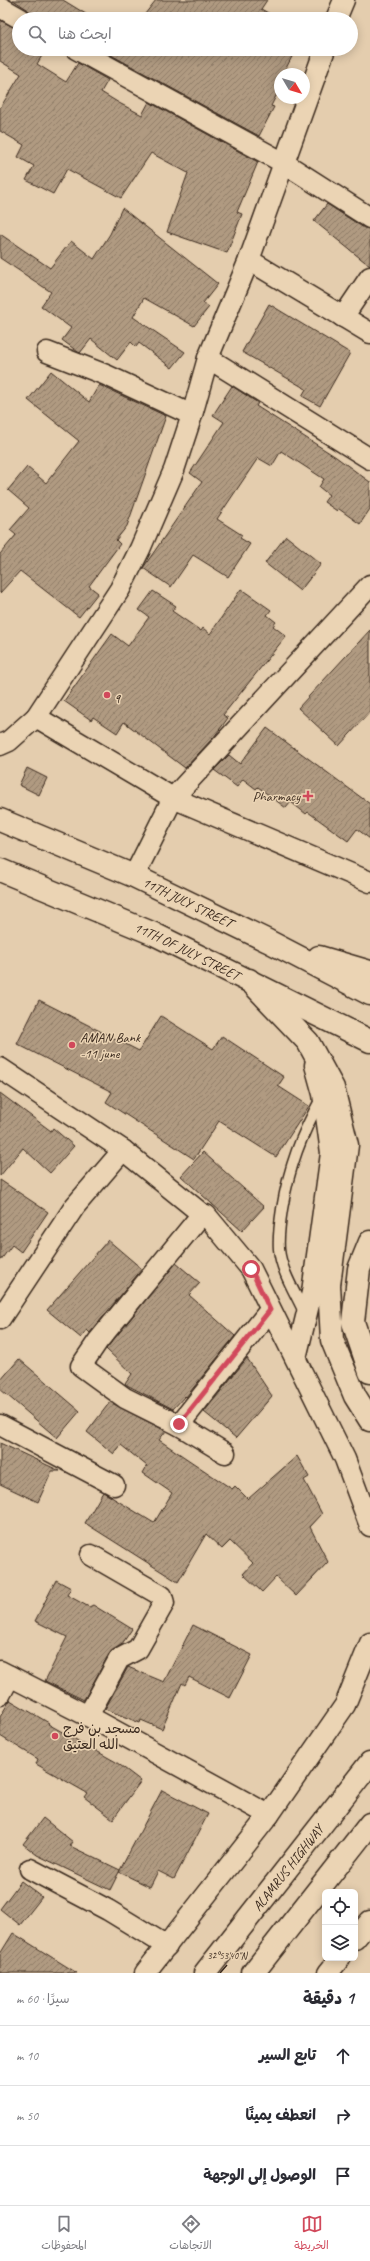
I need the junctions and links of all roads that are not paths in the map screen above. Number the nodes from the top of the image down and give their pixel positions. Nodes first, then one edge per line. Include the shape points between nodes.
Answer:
1 (0, 7) edge
2 (12, 14) edge
3 (89, 56) edge
4 (323, 56) edge
5 (284, 163) junction
6 (370, 218) edge
7 (249, 260) junction
8 (370, 277) edge
9 (343, 316) junction
10 (370, 333) edge
11 (47, 352) dead end
12 (208, 358) junction
13 (192, 415) junction
14 (370, 459) edge
15 (370, 585) edge
16 (36, 717) junction
17 (0, 745) edge
18 (173, 798) junction
19 (5, 820) edge
20 (0, 870) edge
21 (134, 876) junction
22 (0, 878) edge
23 (370, 882) edge
24 (47, 889) junction
25 (268, 941) junction
26 (370, 972) edge
27 (249, 980) junction
28 (370, 994) edge
29 (370, 1041) edge
30 (308, 1042) junction
31 (0, 1068) edge
32 (323, 1094) junction
33 (123, 1150) junction
34 (202, 1214) junction
35 (370, 1242) edge
36 (270, 1310) junction
37 (2, 1312) edge
38 (306, 1316) junction
39 (296, 1358) junction
40 (370, 1372) edge
41 (370, 1420) edge
42 (179, 1424) junction
43 (0, 1425) edge
44 (225, 1453) dead end
45 (114, 1485) dead end
46 (370, 1526) edge
47 (91, 1555) dead end
48 (370, 1643) edge
49 (5, 1674) edge
50 (0, 1695) edge
51 (88, 1716) junction
52 (370, 1763) edge
53 (269, 1816) junction
54 (370, 1824) edge
55 (30, 1869) dead end
56 (370, 1921) edge
57 (358, 1936) edge
58 (167, 1946) junction
59 (338, 1961) edge
60 (145, 1973) edge
61 (205, 1973) edge
62 (253, 1973) edge
63 (328, 1973) edge

1 - 2 street
3 - 5 street
4 - 5 street
5 - 6 street
5 - 7 street
7 - 9 street
7 - 12 street
8 - 9 street
9 - 10 street
11 - 13 street via 106,375
12 - 13 street
12 - 14 street
13 - 16 street via 174,470 140,550 120,589
15 - 18 street
16 - 17 street via 10,741
16 - 18 street
18 - 21 street
18 - 23 street
19 - 21 main road, 11TH JULY STREET
20 - 24 main road, 11TH OF JULY STREET
21 - 25 main road, 11TH JULY STREET
22 - 24 main road
24 - 27 main road, 11TH OF JULY STREET via 154,934
25 - 26 main road
25 - 28 main road, 11TH JULY STREET
27 - 29 main road, 11TH OF JULY STREET
27 - 30 main road
30 - 32 street
30 - 41 main road via 333,1088 347,1145 329,1285 332,1340 356,1396
31 - 33 street
32 - 38 street via 331,1153
32 - 38 lane via 298,1146 288,1175 279,1230 279,1250 284,1268
33 - 34 street
33 - 37 street via 75,1206
34 - 36 street via 206,1215 251,1269
34 - 42 street via 98,1341 81,1366 125,1398
35 - 40 main road via 360,1268 353,1322
36 - 39 street
36 - 42 street
38 - 39 street
39 - 46 street via 346,1459
42 - 44 street
43 - 45 street
47 - 51 street via 162,1596 164,1603 138,1649 119,1659
48 - 53 street via 345,1705
49 - 50 street
49 - 51 street
51 - 53 street
52 - 61 main road, ALAMRUS HIGHWAY
53 - 58 street
54 - 62 main road
55 - 58 street via 108,1910
56 - 57 street
58 - 60 street
59 - 63 street

